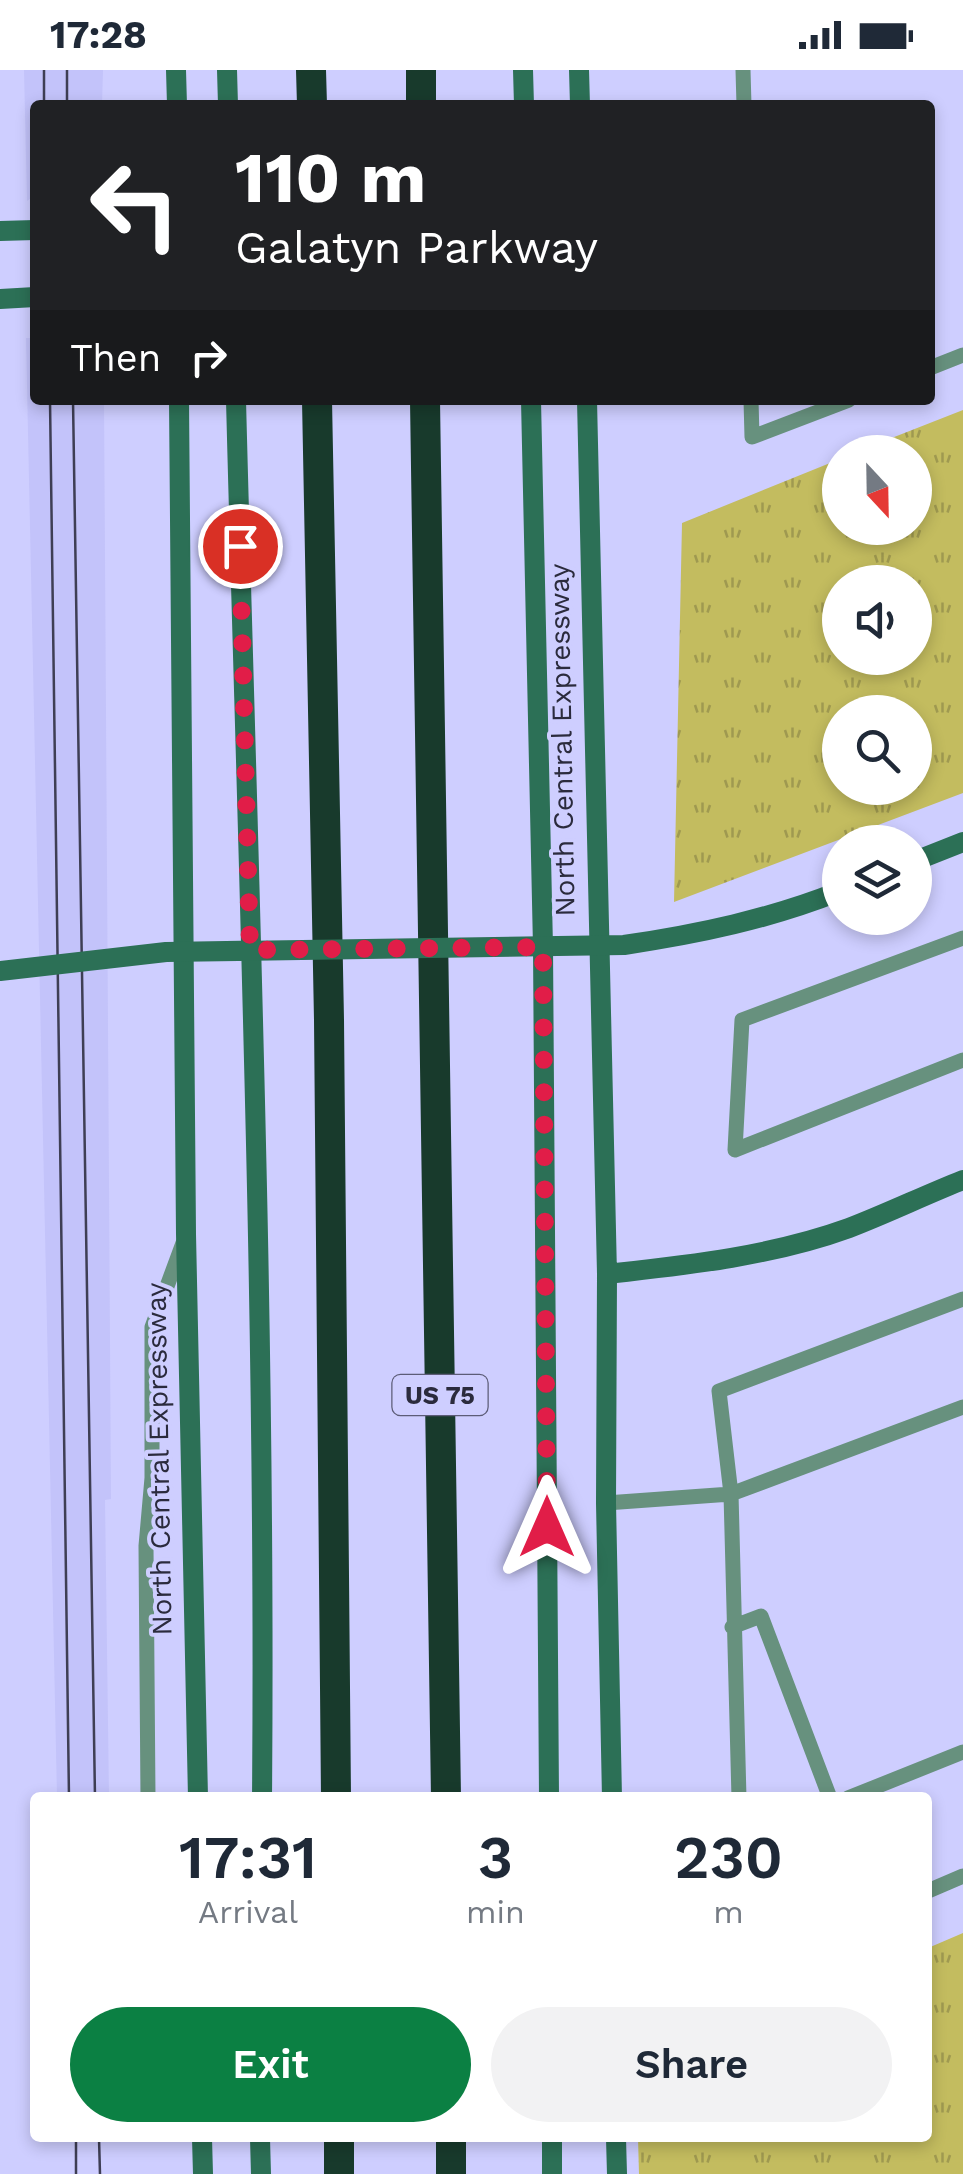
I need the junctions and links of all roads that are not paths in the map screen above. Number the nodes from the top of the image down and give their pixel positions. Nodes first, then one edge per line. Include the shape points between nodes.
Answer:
1 (176, 70) edge
2 (226, 70) edge
3 (311, 70) edge
4 (420, 70) edge
5 (523, 70) edge
6 (579, 70) edge
7 (742, 70) edge
8 (177, 100) edge
9 (228, 100) edge
10 (312, 100) edge
11 (421, 100) edge
12 (524, 100) edge
13 (580, 100) edge
14 (744, 100) edge
15 (30, 230) edge
16 (0, 232) edge
17 (30, 296) edge
18 (0, 299) edge
19 (963, 355) edge
20 (935, 366) edge
21 (179, 405) edge
22 (236, 405) edge
23 (318, 405) edge
24 (425, 405) edge
25 (531, 405) edge
26 (586, 405) edge
27 (751, 405) edge
28 (836, 405) edge
29 (963, 842) edge
30 (932, 854) edge
31 (822, 897) edge
32 (963, 938) edge
33 (543, 947) junction
34 (250, 950) junction
35 (0, 971) edge
36 (963, 1060) edge
37 (963, 1180) edge
38 (186, 1234) junction
39 (607, 1274) junction
40 (963, 1298) edge
41 (963, 1407) edge
42 (730, 1494) junction
43 (606, 1503) junction
44 (732, 1627) junction
45 (963, 1752) edge
46 (148, 1792) edge
47 (198, 1792) edge
48 (262, 1792) edge
49 (336, 1792) edge
50 (446, 1792) edge
51 (550, 1792) edge
52 (612, 1792) edge
53 (739, 1792) edge
54 (828, 1792) edge
55 (863, 1792) edge
56 (963, 1876) edge
57 (932, 1889) edge
58 (202, 2142) edge
59 (260, 2142) edge
60 (339, 2142) edge
61 (451, 2142) edge
62 (552, 2142) edge
63 (616, 2142) edge
64 (203, 2174) edge
65 (261, 2174) edge
66 (340, 2174) edge
67 (451, 2174) edge
68 (552, 2174) edge
69 (617, 2174) edge

1 - 8 main road
2 - 9 main road
3 - 10 highway
4 - 11 highway
5 - 12 main road
6 - 13 main road
7 - 14 lane
15 - 16 main road
17 - 18 main road
19 - 20 lane
21 - 38 main road, North Central Expressway
22 - 34 main road
23 - 49 highway
24 - 50 highway, US 75
25 - 33 main road
26 - 39 main road, North Central Expressway
27 - 28 lane via 752,437
29 - 30 main road
31 - 33 main road, bridge via 700,934
32 - 36 lane via 742,1020 734,1150
33 - 34 main road, bridge
33 - 51 main road
34 - 35 main road, bridge via 166,952
34 - 48 main road
37 - 39 main road via 847,1228 775,1248
38 - 46 lane via 152,1327
38 - 47 main road, North Central Expressway
39 - 43 main road, North Central Expressway
40 - 42 lane via 719,1390
41 - 42 lane
42 - 43 lane
42 - 44 lane
43 - 52 main road, North Central Expressway
44 - 53 lane
44 - 54 lane via 761,1616
45 - 55 lane
56 - 57 lane
58 - 64 main road
59 - 65 main road
60 - 66 highway
61 - 67 highway
62 - 68 main road
63 - 69 main road

